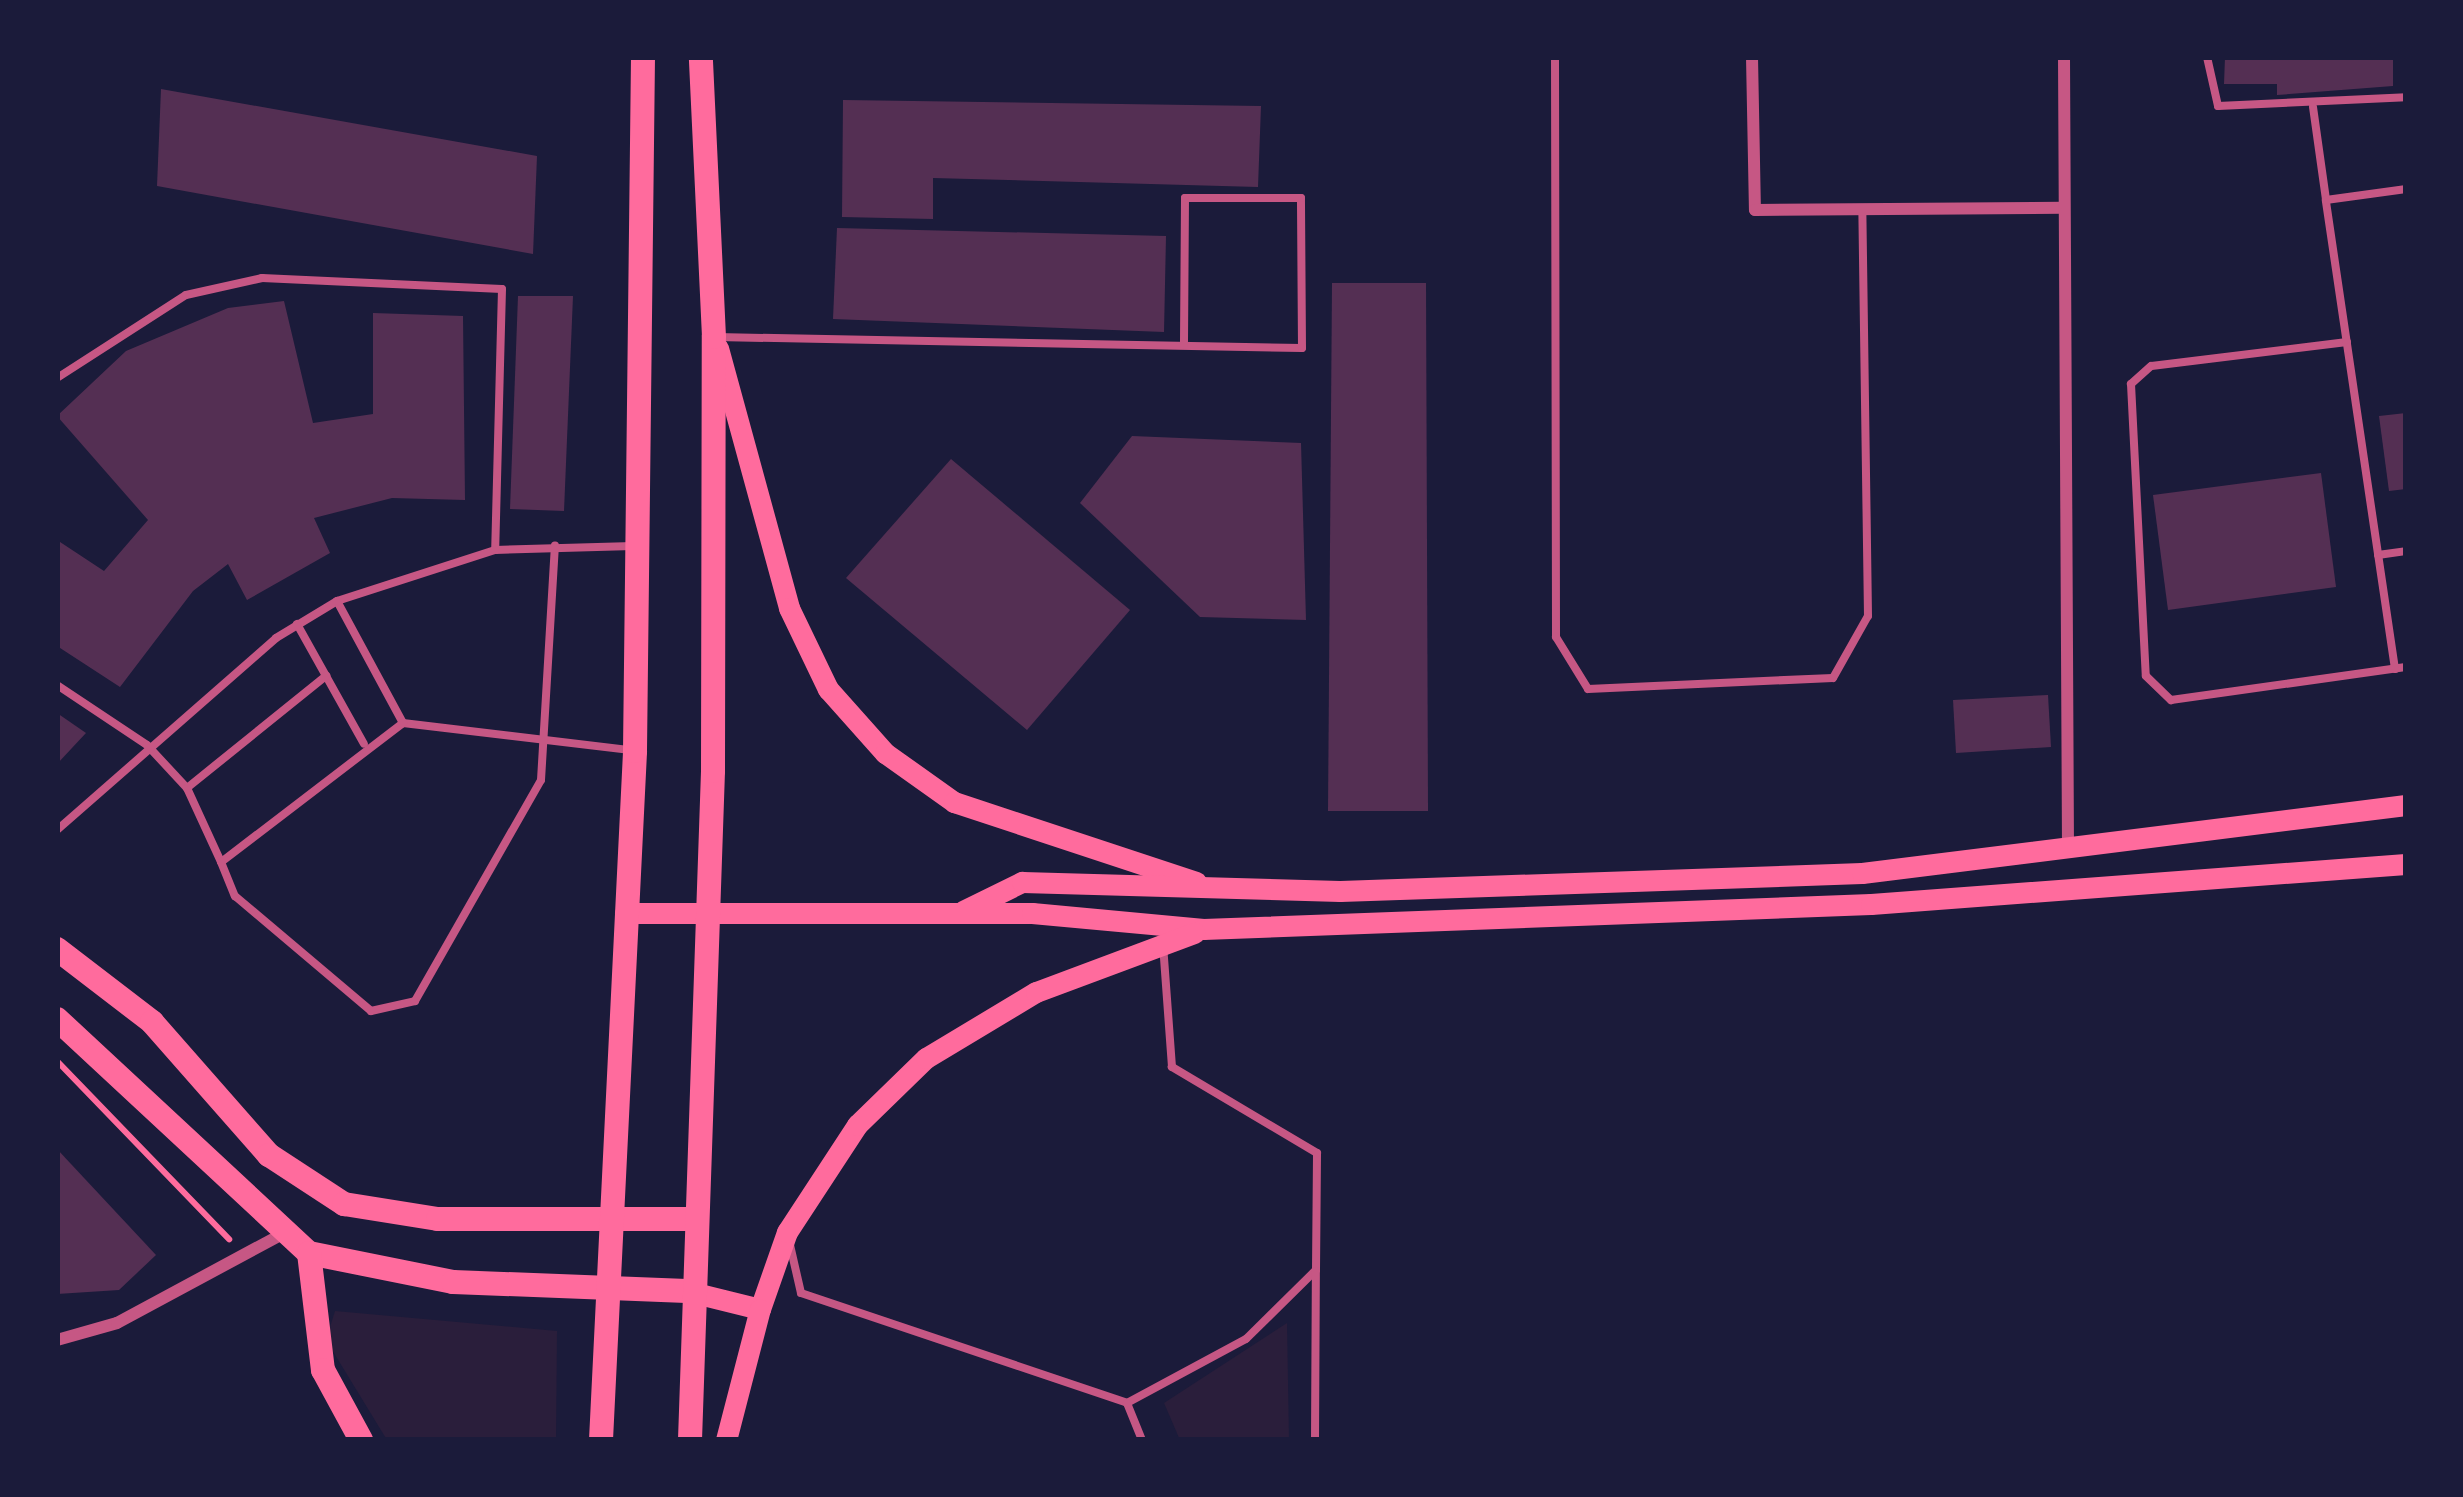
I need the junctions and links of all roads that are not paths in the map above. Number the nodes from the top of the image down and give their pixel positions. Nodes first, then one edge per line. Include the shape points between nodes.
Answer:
1 (643, 57) edge
2 (701, 57) edge
3 (1555, 57) edge
4 (1752, 57) edge
5 (2064, 57) edge
6 (2207, 57) edge
7 (2406, 98) edge
8 (2313, 107) junction
9 (2406, 189) edge
10 (2326, 200) junction
11 (2063, 208) junction
12 (1862, 210) junction
13 (715, 337) junction
14 (2347, 341) junction
15 (1184, 345) junction
16 (57, 378) edge
17 (555, 545) junction
18 (634, 546) junction
19 (495, 550) junction
20 (2406, 551) edge
21 (2378, 555) junction
22 (337, 601) junction
23 (297, 624) junction
24 (2406, 667) edge
25 (2395, 669) junction
26 (326, 676) junction
27 (57, 685) edge
28 (403, 723) junction
29 (364, 744) junction
30 (550, 744) junction
31 (147, 745) junction
32 (635, 751) junction
33 (188, 788) junction
34 (2406, 806) edge
35 (57, 830) edge
36 (2068, 856) junction
37 (221, 862) junction
38 (2406, 864) edge
39 (1219, 890) junction
40 (625, 913) junction
41 (957, 914) junction
42 (704, 920) junction
43 (1203, 929) junction
44 (1162, 943) junction
45 (57, 949) edge
46 (57, 1018) edge
47 (606, 1213) junction
48 (692, 1219) junction
49 (787, 1232) junction
50 (284, 1233) junction
51 (309, 1253) junction
52 (1316, 1270) junction
53 (601, 1282) junction
54 (687, 1291) junction
55 (760, 1309) junction
56 (57, 1340) edge
57 (1127, 1403) junction
58 (362, 1440) edge
59 (601, 1440) edge
60 (690, 1440) edge
61 (727, 1440) edge
62 (1142, 1440) edge
63 (1315, 1440) edge

1 - 18 main road
2 - 13 main road
3 - 12 lane via 1556,638 1588,689 1833,678 1868,616
4 - 12 street via 1755,210
5 - 11 street
6 - 8 lane via 2218,106
7 - 8 lane
8 - 10 lane
9 - 10 lane
10 - 14 lane
11 - 12 street
11 - 36 street
13 - 15 lane
13 - 39 main road via 789,608 829,689 885,753 954,802
13 - 42 main road
14 - 21 lane
14 - 25 lane via 2151,366 2131,384 2146,676 2170,700
15 - 15 lane via 1302,348 1301,198 1185,197
16 - 19 lane via 187,295 262,278 502,290
17 - 18 lane
17 - 19 lane
17 - 30 lane
18 - 32 main road
19 - 22 lane
20 - 21 lane
21 - 25 lane
22 - 23 lane
22 - 28 lane
23 - 26 lane
23 - 31 lane
24 - 25 lane
26 - 29 lane
26 - 33 lane
27 - 31 lane
28 - 29 lane
28 - 30 lane
29 - 37 lane
30 - 32 lane
30 - 37 lane via 510,847 415,1000 395,1012 371,1011 324,982 235,896
31 - 33 lane
31 - 35 lane
32 - 40 main road
33 - 37 lane
34 - 36 main road
36 - 39 main road via 1665,883
38 - 43 main road via 1871,904
39 - 41 main road via 1022,882
40 - 42 main road
40 - 47 main road
41 - 42 main road
41 - 43 main road
42 - 48 main road
43 - 44 main road
44 - 49 main road via 1036,992 926,1058 857,1124
44 - 52 lane via 1172,1067 1317,1153
45 - 47 main road via 152,1022 269,1155 344,1204 438,1220
46 - 50 main road
47 - 48 main road
47 - 53 main road
48 - 54 main road
49 - 55 main road
49 - 57 lane via 801,1293
50 - 51 main road
50 - 56 street via 247,1262
51 - 53 main road via 453,1282
51 - 58 main road via 323,1370
52 - 57 lane via 1246,1339
52 - 63 lane
53 - 54 main road
53 - 59 main road
54 - 55 main road
54 - 60 main road
55 - 61 main road
57 - 62 lane

